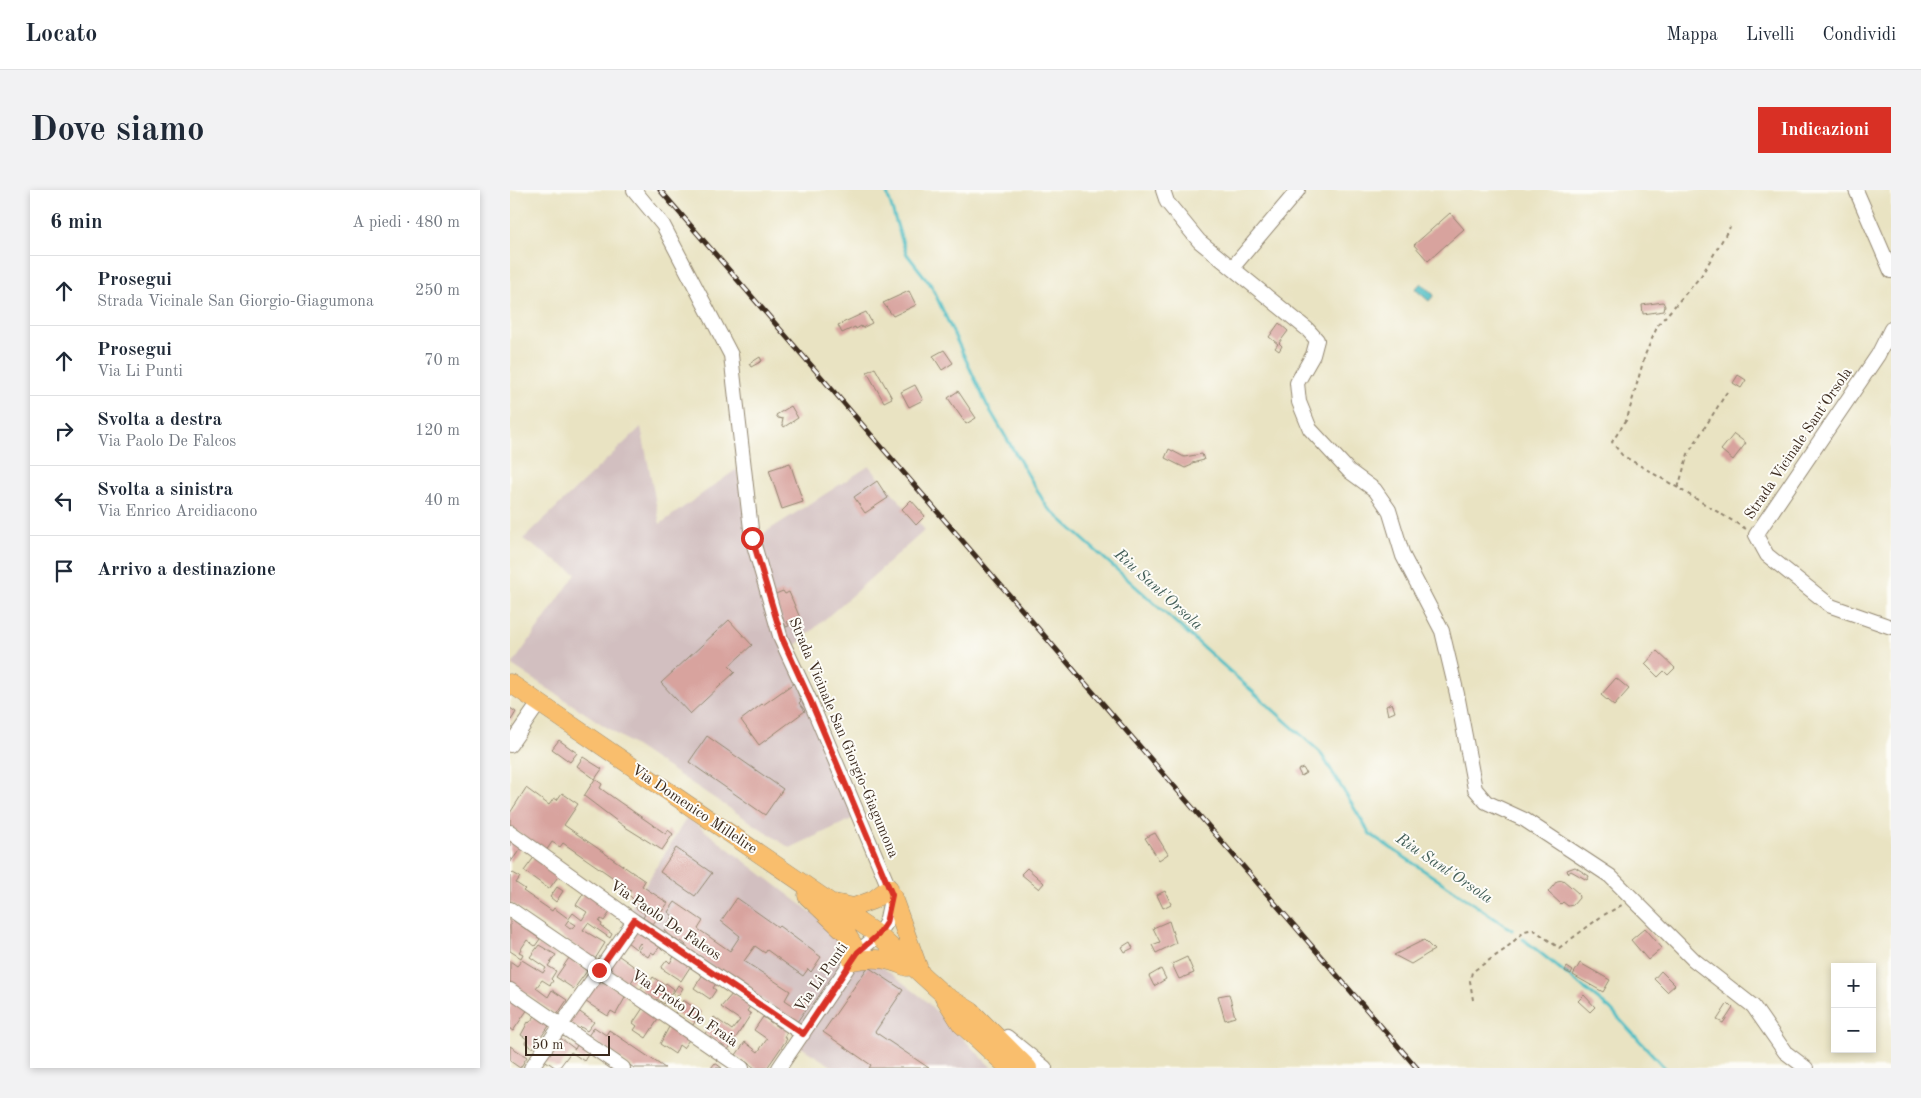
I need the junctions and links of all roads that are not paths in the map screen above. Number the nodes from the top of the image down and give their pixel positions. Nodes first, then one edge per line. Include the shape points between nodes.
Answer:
1 (634, 190) edge
2 (1163, 190) edge
3 (1298, 190) edge
4 (1856, 190) edge
5 (1232, 268) junction
6 (1891, 270) edge
7 (1891, 328) edge
8 (1891, 627) edge
9 (510, 683) edge
10 (539, 704) junction
11 (510, 746) edge
12 (510, 832) edge
13 (783, 871) junction
14 (890, 891) junction
15 (831, 903) junction
16 (510, 909) edge
17 (634, 920) junction
18 (878, 935) junction
19 (852, 961) junction
20 (599, 970) junction
21 (919, 973) junction
22 (510, 990) edge
23 (943, 994) junction
24 (561, 1025) junction
25 (803, 1034) junction
26 (1000, 1041) junction
27 (531, 1068) edge
28 (623, 1068) edge
29 (742, 1068) edge
30 (779, 1068) edge
31 (1009, 1068) edge
32 (1028, 1068) edge
33 (1045, 1068) edge
34 (1806, 1068) edge

1 - 14 street, Strada Vicinale San Giorgio-Giagumona via 663,225 731,355 752,538 782,638
2 - 5 street via 1167,202 1199,241
3 - 5 street
4 - 6 street
5 - 34 street via 1317,340 1313,355 1297,383 1299,402 1310,429 1350,470 1375,490 1388,510 1403,556 1442,631 1475,789 1486,802 1525,820 1610,876 1694,960 1754,1006 1784,1052
7 - 8 street, Strada Vicinale Sant'Orsola via 1878,355 1756,535 1767,555 1831,606
9 - 10 main road, Via Domenico Millelire
10 - 11 street
10 - 13 main road, Via Domenico Millelire
12 - 17 street, Via Paolo De Falcos
13 - 15 main road, Via Domenico Millelire
13 - 19 main road via 846,933 854,946
14 - 15 main road via 854,907
14 - 18 street via 886,923
14 - 21 main road
15 - 18 main road, Via Domenico Millelire
16 - 20 street, Via Proto De Fraia
17 - 20 street
17 - 25 street, Via Paolo De Falcos
18 - 19 street, Via Li Punti
18 - 21 main road, Via Domenico Millelire
19 - 21 main road via 883,958
19 - 25 street, Via Li Punti
20 - 24 street
20 - 29 street, Via Proto De Fraia
21 - 23 main road, Via Domenico Millelire
22 - 24 street
23 - 26 main road via 971,1011
23 - 31 main road via 961,1024
24 - 27 street
24 - 28 street
25 - 30 street, Via Li Punti
26 - 32 main road
26 - 33 street via 1007,1037

